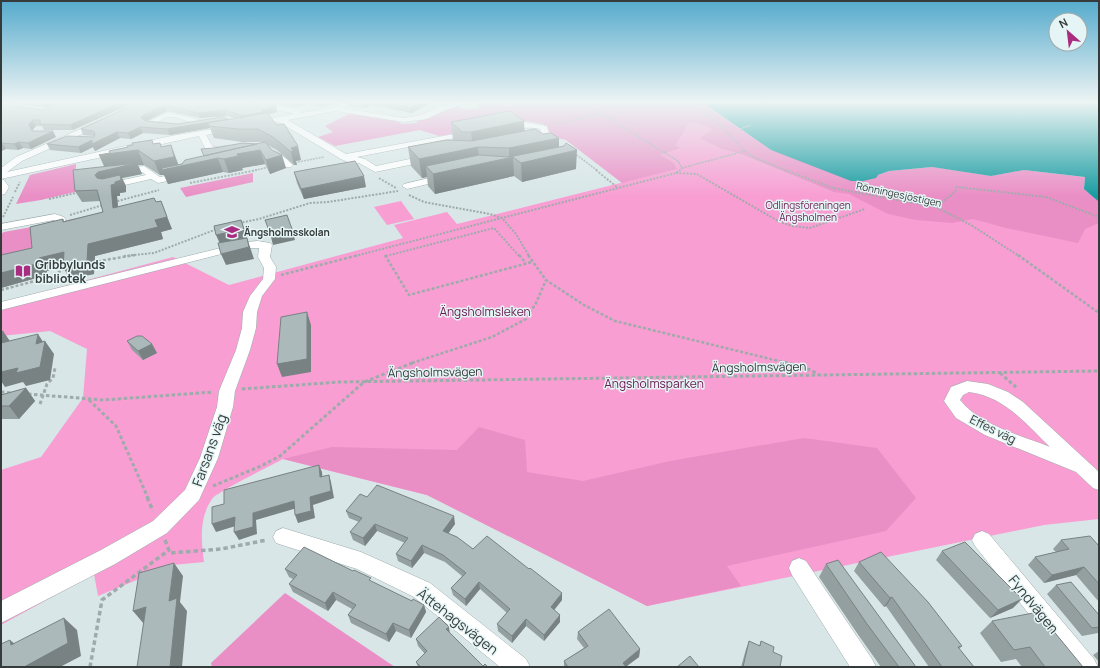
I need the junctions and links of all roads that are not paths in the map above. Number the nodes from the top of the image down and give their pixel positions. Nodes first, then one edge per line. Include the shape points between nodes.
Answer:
1 (58, 133) dead end
2 (77, 133) edge
3 (201, 133) joint
4 (304, 133) edge
5 (473, 133) edge
6 (545, 133) edge
7 (71, 136) junction
8 (87, 139) edge
9 (523, 145) edge
10 (233, 147) edge
11 (267, 149) edge
12 (441, 156) edge
13 (345, 157) junction
14 (83, 159) junction
15 (287, 164) edge
16 (86, 170) edge
17 (192, 170) edge
18 (1, 172) edge
19 (113, 173) edge
20 (1, 176) edge
21 (154, 176) junction
22 (452, 176) edge
23 (1, 182) edge
24 (107, 186) edge
25 (404, 188) road end
26 (1, 192) edge
27 (1, 227) edge
28 (65, 227) edge
29 (1, 306) edge
30 (1082, 467) junction
31 (1099, 482) edge
32 (283, 538) road end
33 (982, 540) dead end
34 (799, 568) dead end
35 (1, 612) edge
36 (518, 667) edge
37 (864, 667) edge
38 (1086, 667) edge

1 - 7 street
2 - 7 street
3 - 10 street via 210,150
3 - 14 street
4 - 13 street
5 - 13 street
6 - 9 street via 542,140
7 - 8 street
7 - 18 street via 19,159
11 - 15 street
12 - 13 street via 375,169 362,160
14 - 16 street
14 - 20 street
17 - 21 street via 186,171 184,175 158,180
19 - 21 street via 144,168
21 - 24 street
22 - 25 street
23 - 26 street via 4,187
27 - 28 street via 55,217 59,218
29 - 35 street, Farsans väg via 245,245 266,246 263,255 266,270 250,312 250,328 227,390 225,407 209,458 192,495 160,526 108,557
30 - 30 street, Effes väg via 1002,396 983,388 967,386 957,391 952,401 962,414 991,431
30 - 31 street, Effes väg
32 - 36 street, Ättehagsvägen via 361,561 422,590
33 - 38 street, Fyndvägen
34 - 37 street

